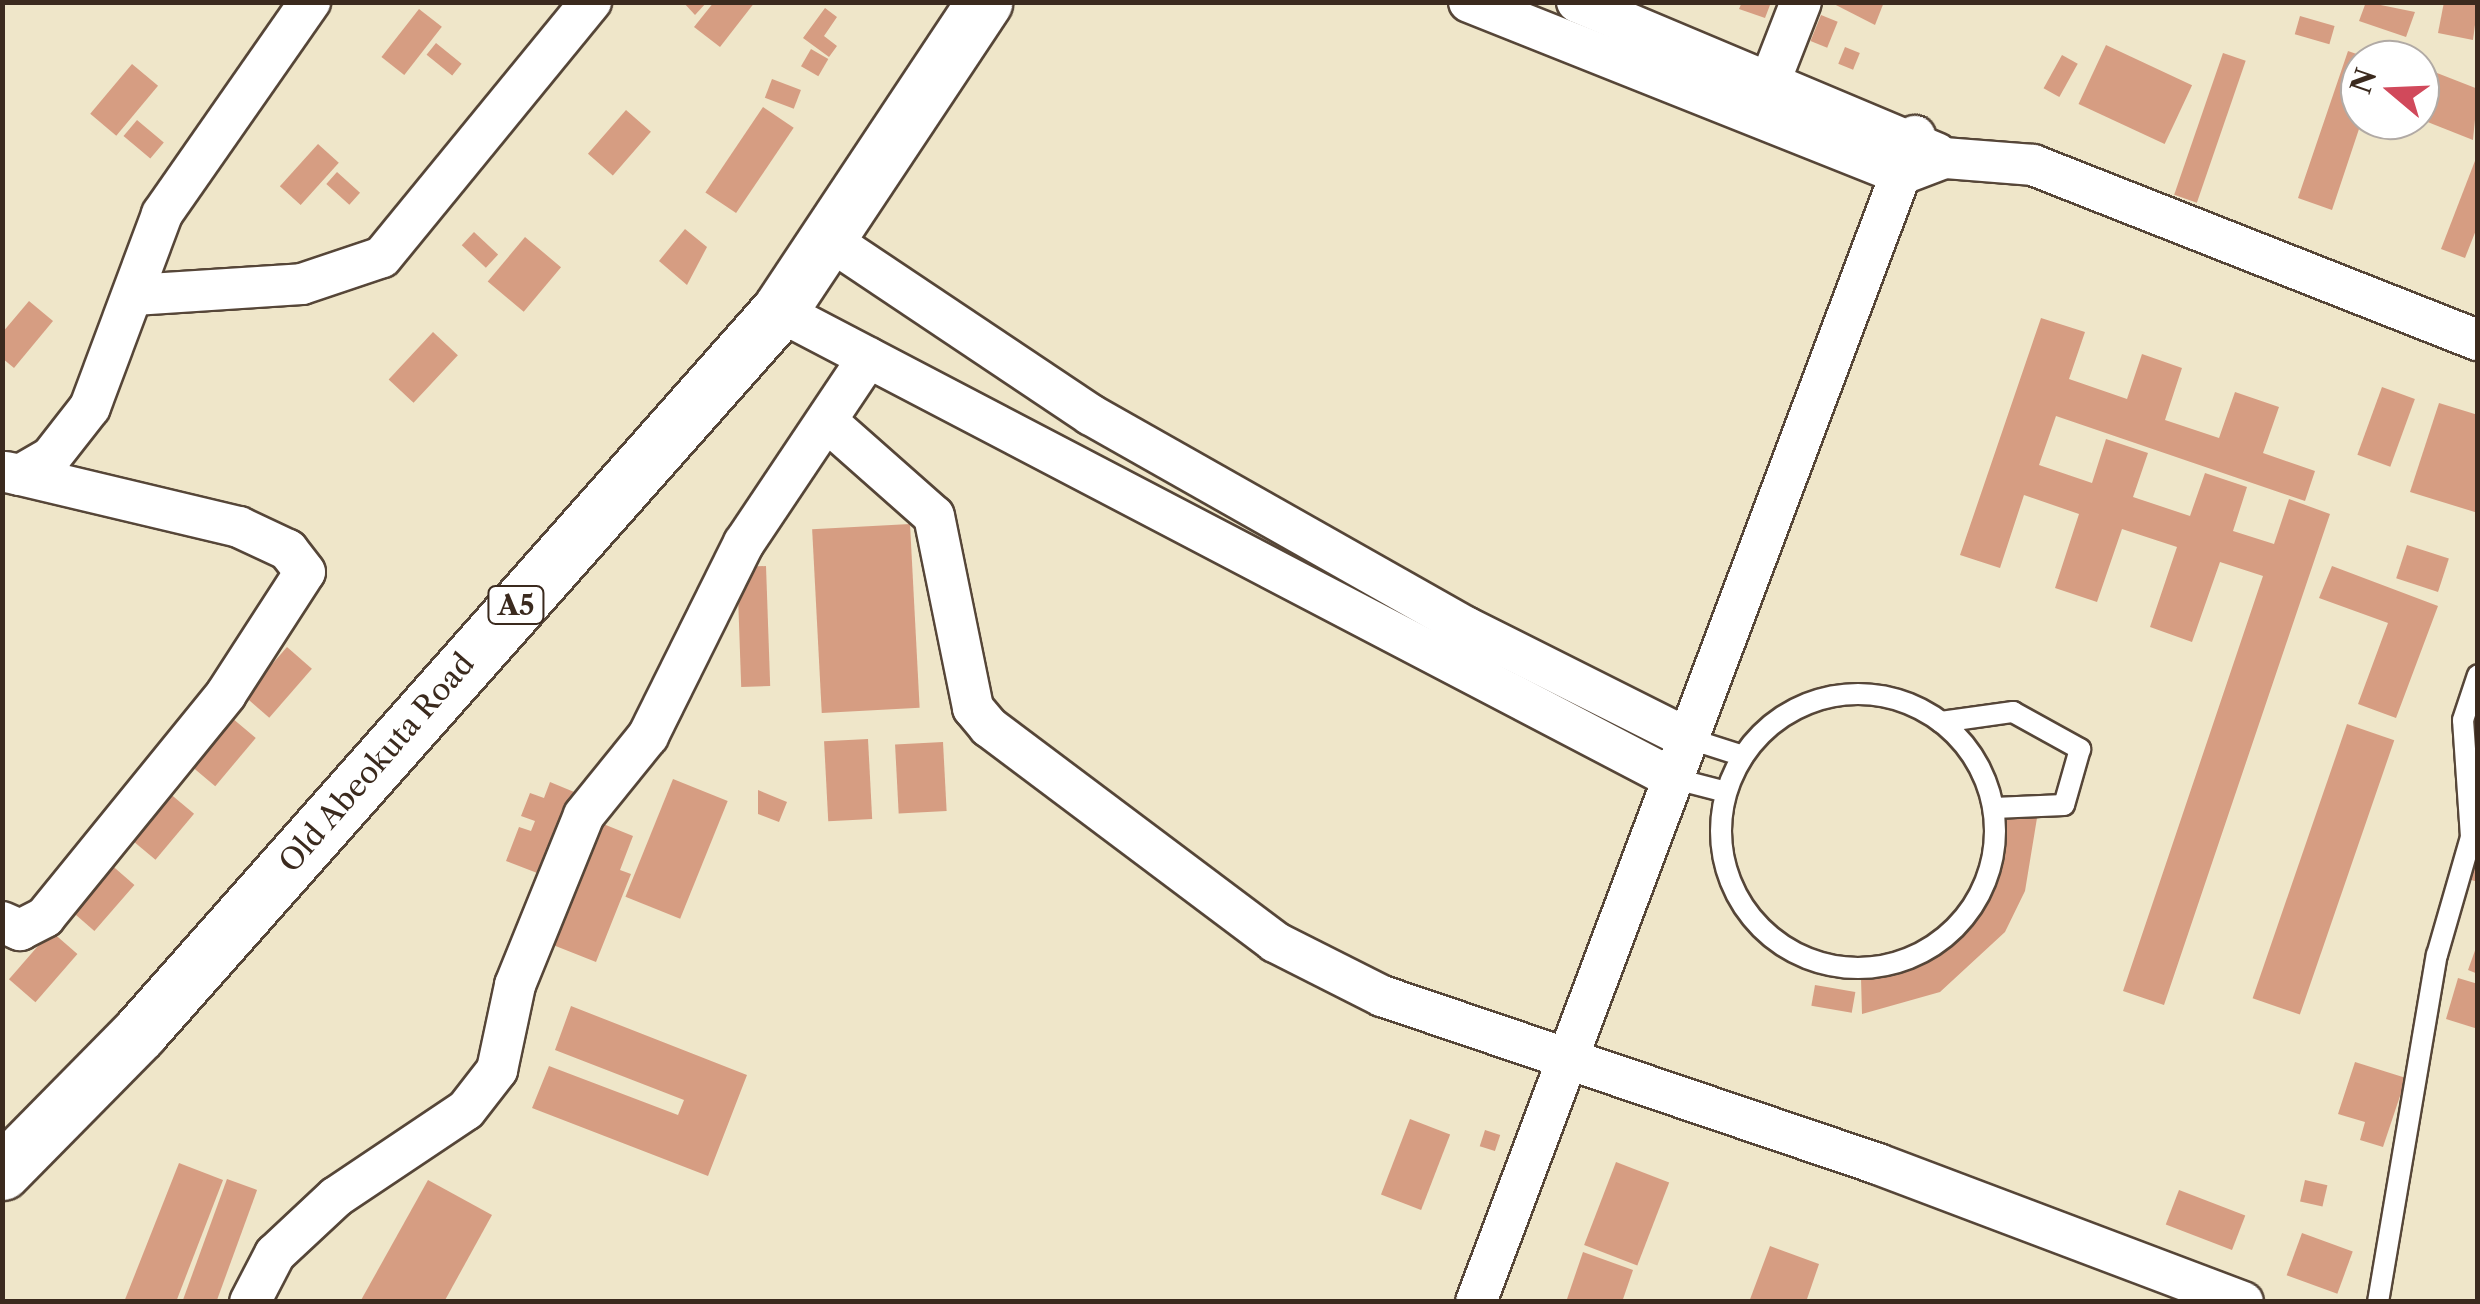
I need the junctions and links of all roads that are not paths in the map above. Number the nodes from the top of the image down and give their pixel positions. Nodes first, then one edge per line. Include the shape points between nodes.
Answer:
1 (310, 2) edge
2 (591, 2) edge
3 (984, 2) edge
4 (1469, 2) edge
5 (1577, 2) edge
6 (1800, 2) edge
7 (1769, 84) junction
8 (1930, 147) junction
9 (1902, 174) junction
10 (828, 239) junction
11 (134, 295) junction
12 (779, 311) junction
13 (2478, 340) edge
14 (980, 342) junction
15 (868, 358) junction
16 (1048, 387) junction
17 (941, 396) junction
18 (831, 425) junction
19 (1014, 436) junction
20 (11, 473) edge
21 (2478, 675) edge
22 (1941, 722) junction
23 (1687, 738) junction
24 (1743, 756) junction
25 (1672, 778) junction
26 (1726, 792) junction
27 (1994, 808) junction
28 (2, 922) edge
29 (1570, 1064) junction
30 (2, 1172) edge
31 (250, 1302) edge
32 (1476, 1302) edge
33 (2243, 1302) edge
34 (2378, 1302) edge

1 - 11 street via 162,214
2 - 11 street via 382,257 302,284
3 - 10 highway, Old Abeokuta Road / A5
4 - 9 street
5 - 7 street
6 - 7 street
7 - 8 street
8 - 9 street
8 - 13 street via 2033,165
9 - 23 street
10 - 12 highway, Old Abeokuta Road / A5
10 - 14 street
11 - 20 street via 90,407 51,457
12 - 15 street
12 - 30 highway, Old Abeokuta Road / A5 via 140,1033
14 - 16 street
14 - 17 street
15 - 17 street
15 - 18 street
16 - 19 street
16 - 23 street via 1466,628
17 - 19 street
18 - 29 street via 934,516 973,708 989,727 1275,942 1382,996
18 - 31 street via 744,544 648,736 584,815 515,986 497,1070 466,1110 336,1197 275,1254
19 - 25 street
20 - 28 street via 240,527 288,550 305,572 226,694 45,916 20,930
21 - 34 lane via 2462,720 2471,837 2437,955
22 - 24 lane via 1886,695 1845,693 1805,704
22 - 27 lane via 1981,768
22 - 27 lane via 2013,712 2080,750 2064,805
23 - 24 lane
23 - 25 street
24 - 26 lane
25 - 26 lane
25 - 29 street
26 - 27 lane via 1720,832 1745,910 1810,960 1850,968 1890,965 1960,923 1983,889
29 - 32 street
29 - 33 street via 1878,1164

